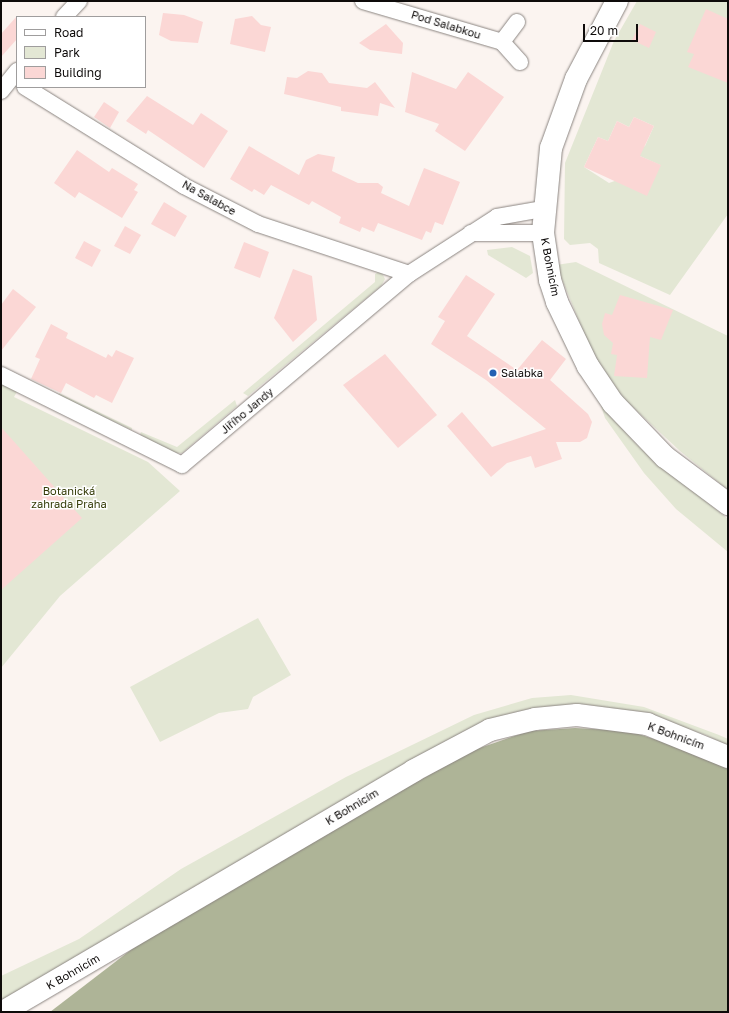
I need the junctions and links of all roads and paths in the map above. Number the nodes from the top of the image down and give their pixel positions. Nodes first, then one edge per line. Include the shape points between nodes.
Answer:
1 (80, 1) edge
2 (363, 1) edge
3 (617, 1) edge
4 (65, 16) edge
5 (517, 22) dead end
6 (502, 42) junction
7 (520, 62) dead end
8 (15, 77) edge
9 (27, 88) edge
10 (1, 91) edge
11 (543, 209) junction
12 (471, 233) junction
13 (543, 233) junction
14 (409, 274) junction
15 (1, 375) edge
16 (728, 504) edge
17 (728, 757) edge
18 (3, 1012) edge

1 - 4 street
2 - 6 street, Pod Salabkou
3 - 11 street, K Bohnicím via 576,79 557,124
5 - 6 street
6 - 7 street
8 - 10 street
9 - 14 street, Na Salabce via 184,186 252,221
11 - 12 street, Jiřího Jandy via 497,217
11 - 13 street, K Bohnicím
12 - 13 street
12 - 14 street, Jiřího Jandy
13 - 16 street, K Bohnicím via 557,302 588,366 613,403 665,457
14 - 15 street, Jiřího Jandy via 182,465
17 - 18 street, K Bohnicím via 647,724 577,715 536,719 490,730 413,771

